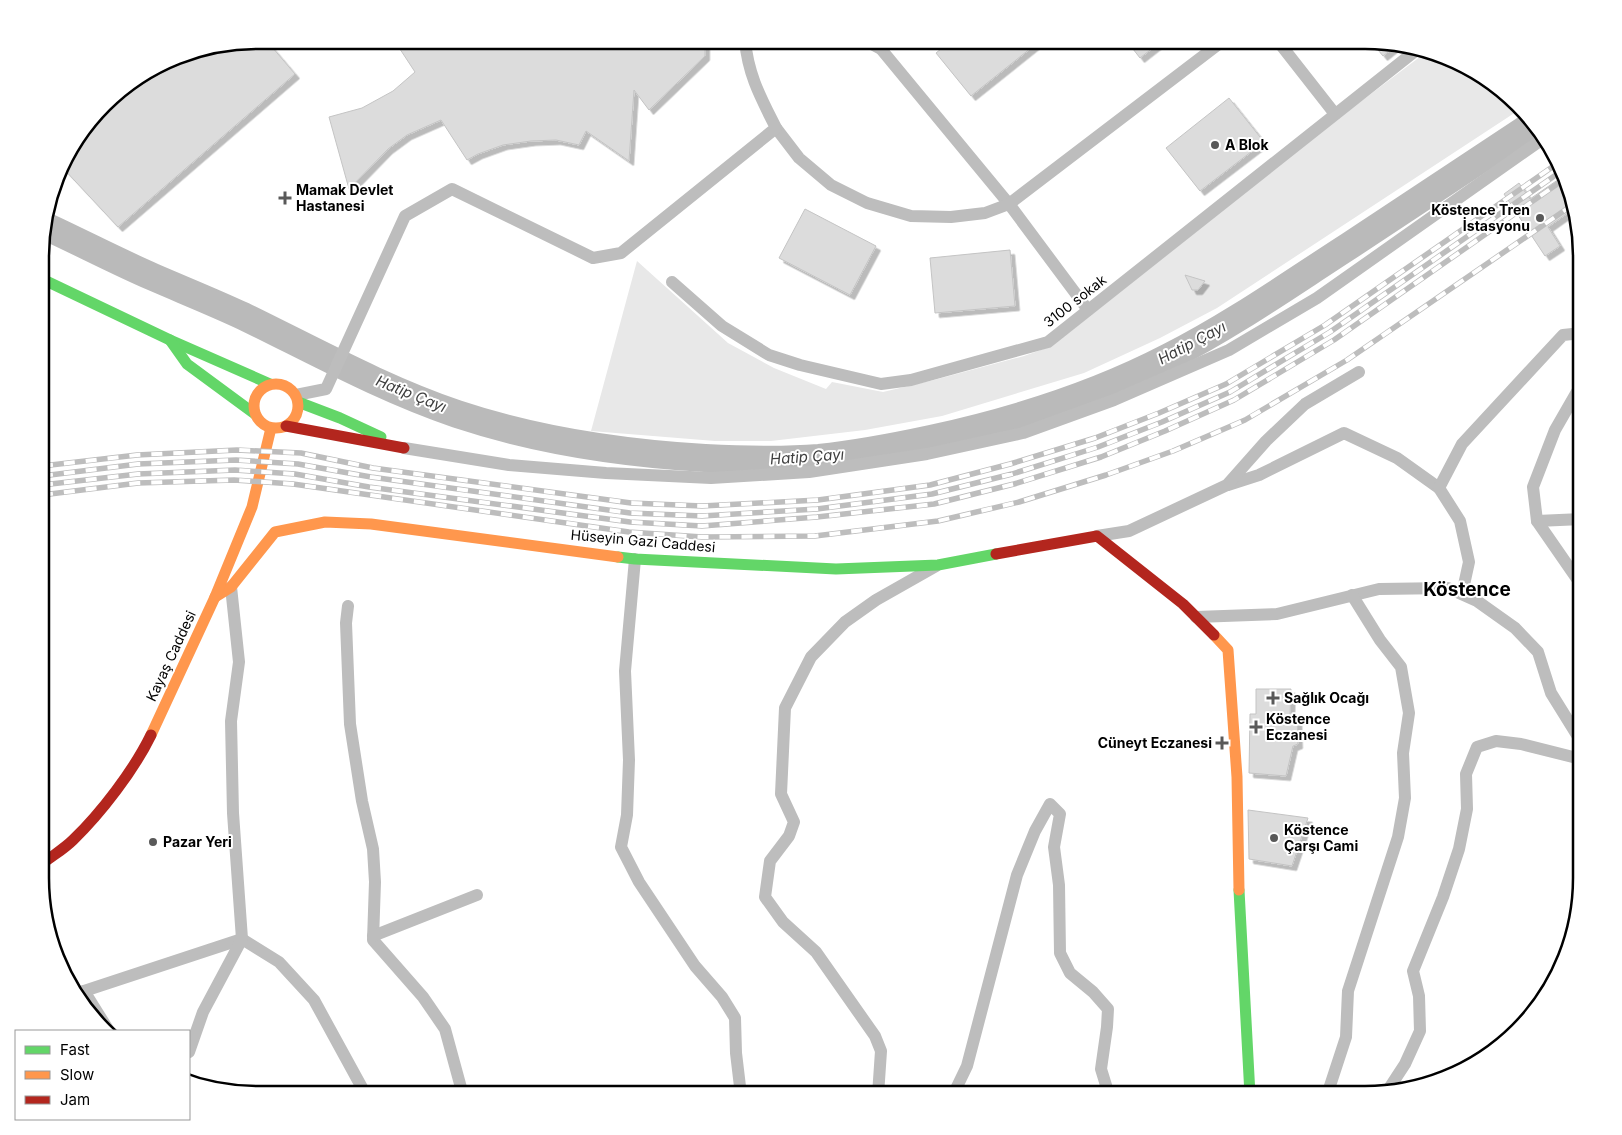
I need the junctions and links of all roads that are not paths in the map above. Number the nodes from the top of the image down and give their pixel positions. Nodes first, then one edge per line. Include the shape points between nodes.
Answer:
1 (746, 49) edge
2 (881, 49) edge
3 (1212, 49) edge
4 (1284, 49) edge
5 (1411, 54) edge
6 (1335, 114) junction
7 (776, 128) junction
8 (1539, 142) edge
9 (1009, 204) junction
10 (49, 281) edge
11 (672, 282) dead end
12 (1088, 310) junction
13 (1573, 334) edge
14 (170, 340) junction
15 (1359, 372) dead end
16 (270, 384) junction
17 (297, 398) junction
18 (1573, 398) edge
19 (255, 414) junction
20 (286, 426) junction
21 (271, 428) junction
22 (404, 448) junction
23 (1227, 485) junction
24 (1439, 488) junction
25 (1573, 519) edge
26 (1536, 521) junction
27 (1098, 536) junction
28 (634, 559) junction
29 (938, 565) junction
30 (1573, 573) edge
31 (231, 587) junction
32 (1462, 594) junction
33 (1352, 595) junction
34 (215, 597) junction
35 (348, 606) dead end
36 (1196, 617) junction
37 (1573, 728) edge
38 (1573, 757) edge
39 (49, 859) edge
40 (477, 895) dead end
41 (373, 936) junction
42 (242, 939) junction
43 (82, 991) edge
44 (190, 1049) edge
45 (1392, 1084) edge
46 (361, 1086) edge
47 (461, 1086) edge
48 (740, 1086) edge
49 (879, 1086) edge
50 (957, 1086) edge
51 (1106, 1086) edge
52 (1249, 1086) edge
53 (1330, 1086) edge

1 - 7 street via 756,88
2 - 9 street
3 - 9 street
4 - 6 street
5 - 6 street, 3100 sokak
6 - 12 street, 3100 sokak
7 - 9 street via 799,158 831,185 867,203 911,216 951,217 985,213
7 - 17 street via 621,253 593,258 452,189 405,216 326,389
8 - 22 street via 1317,298 1229,350 1114,400 1022,433 927,454 809,472 711,478 509,465
9 - 12 street
10 - 14 street
11 - 12 street, 3100 sokak via 722,326 769,355 881,384 911,380 1048,342
13 - 24 street via 1563,335 1462,444
14 - 16 street
14 - 19 street via 186,364
15 - 23 street via 1305,404
16 - 17 street via 285,385
16 - 19 street via 254,399
17 - 20 street via 299,409
17 - 22 street
18 - 26 street via 1554,430 1533,487
19 - 21 street
20 - 21 street
20 - 22 street
21 - 34 street, Kayaş Caddesi via 252,507
23 - 24 street via 1259,475 1344,433 1397,458
23 - 27 street via 1129,531
24 - 32 street via 1460,521 1470,562
25 - 26 street
26 - 30 street
27 - 29 street, Hüseyin Gazi Caddesi
27 - 36 street
28 - 29 street, Hüseyin Gazi Caddesi via 836,569
28 - 31 street, Hüseyin Gazi Caddesi via 371,524 325,522 275,532
28 - 48 street via 625,671 629,760 627,815 621,847 639,882 695,966 735,1018
29 - 49 street via 844,622 811,658 786,708 781,794 794,822 789,836 770,861 765,897 783,922 816,952 875,1036 881,1051
31 - 34 street, Hüseyin Gazi Caddesi
31 - 42 street via 239,662 231,721
32 - 33 street via 1448,588 1379,588
32 - 37 street via 1515,628 1538,652 1551,693
33 - 36 street via 1277,614
33 - 53 street via 1401,667 1409,713 1403,753 1405,798 1398,837 1348,991 1346,1037
34 - 39 street, Kayaş Caddesi via 144,749 109,799 72,841
35 - 41 street via 350,724 373,849
36 - 52 street via 1228,650
38 - 45 street via 1496,741 1477,747 1466,774 1467,809 1460,849 1413,971 1419,996 1420,1031
40 - 41 street
41 - 47 street via 445,1029
42 - 43 street
42 - 44 street via 203,1012
42 - 46 street via 279,962 314,1000
50 - 51 street via 967,1066 1017,875 1050,804 1060,814 1054,846 1059,885 1060,953 1070,973 1108,1009 1101,1069

